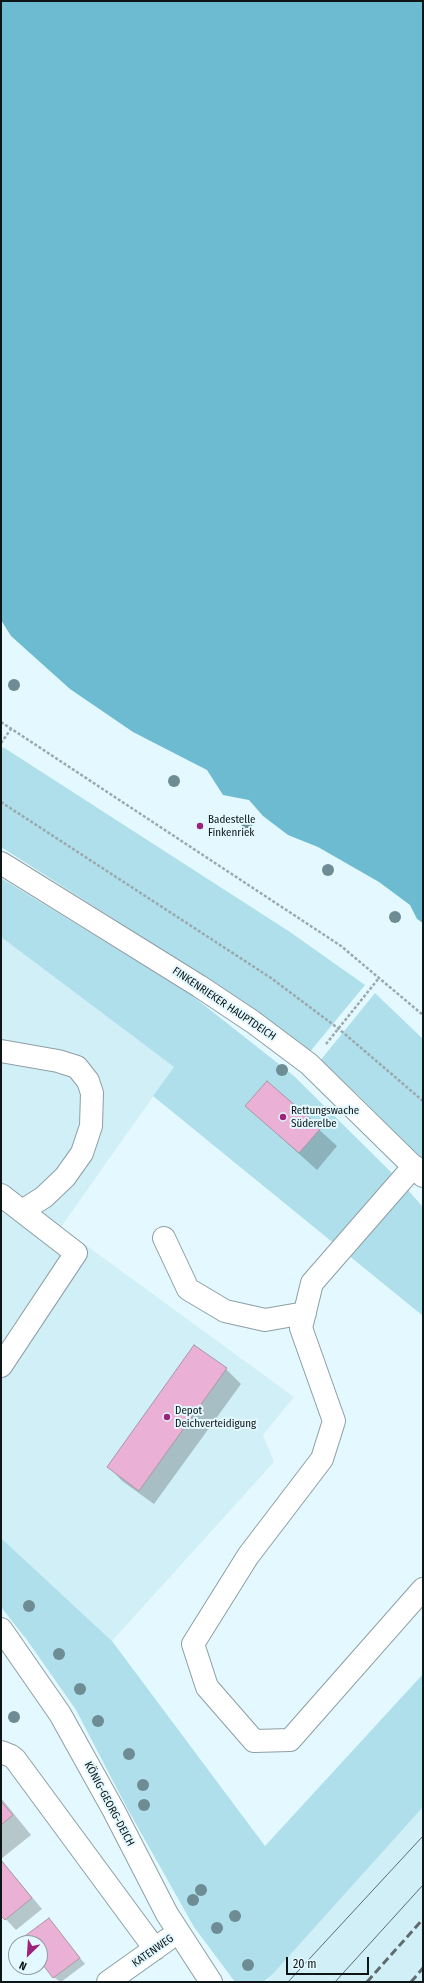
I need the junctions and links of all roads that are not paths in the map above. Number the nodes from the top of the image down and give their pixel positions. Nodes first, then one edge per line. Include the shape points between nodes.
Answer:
1 (1, 863) edge
2 (1, 1051) edge
3 (419, 1171) edge
4 (1, 1195) edge
5 (22, 1211) junction
6 (164, 1238) dead end
7 (305, 1313) junction
8 (1, 1366) edge
9 (423, 1589) edge
10 (1, 1630) edge
11 (1, 1752) edge
12 (178, 1933) junction
13 (155, 1949) junction
14 (108, 1982) edge
15 (211, 1982) edge

1 - 3 street, FINKENRIEKER HAUPTDEICH via 253,1022 309,1064
2 - 5 street via 77,1067 88,1081 92,1093 91,1126 82,1153 65,1177 44,1197
3 - 7 street via 312,1283
4 - 5 street
5 - 8 street via 76,1253
6 - 7 street via 188,1289 225,1311 265,1320
7 - 9 street via 302,1328 334,1421 322,1459 248,1556 193,1644 207,1687 254,1741 290,1740
10 - 12 street, KÖNIG-GEORG-DEICH via 60,1714
11 - 13 street via 15,1759
12 - 13 street, KATENWEG
12 - 15 street, KÖNIG-GEORG-DEICH
13 - 14 street, KATENWEG

